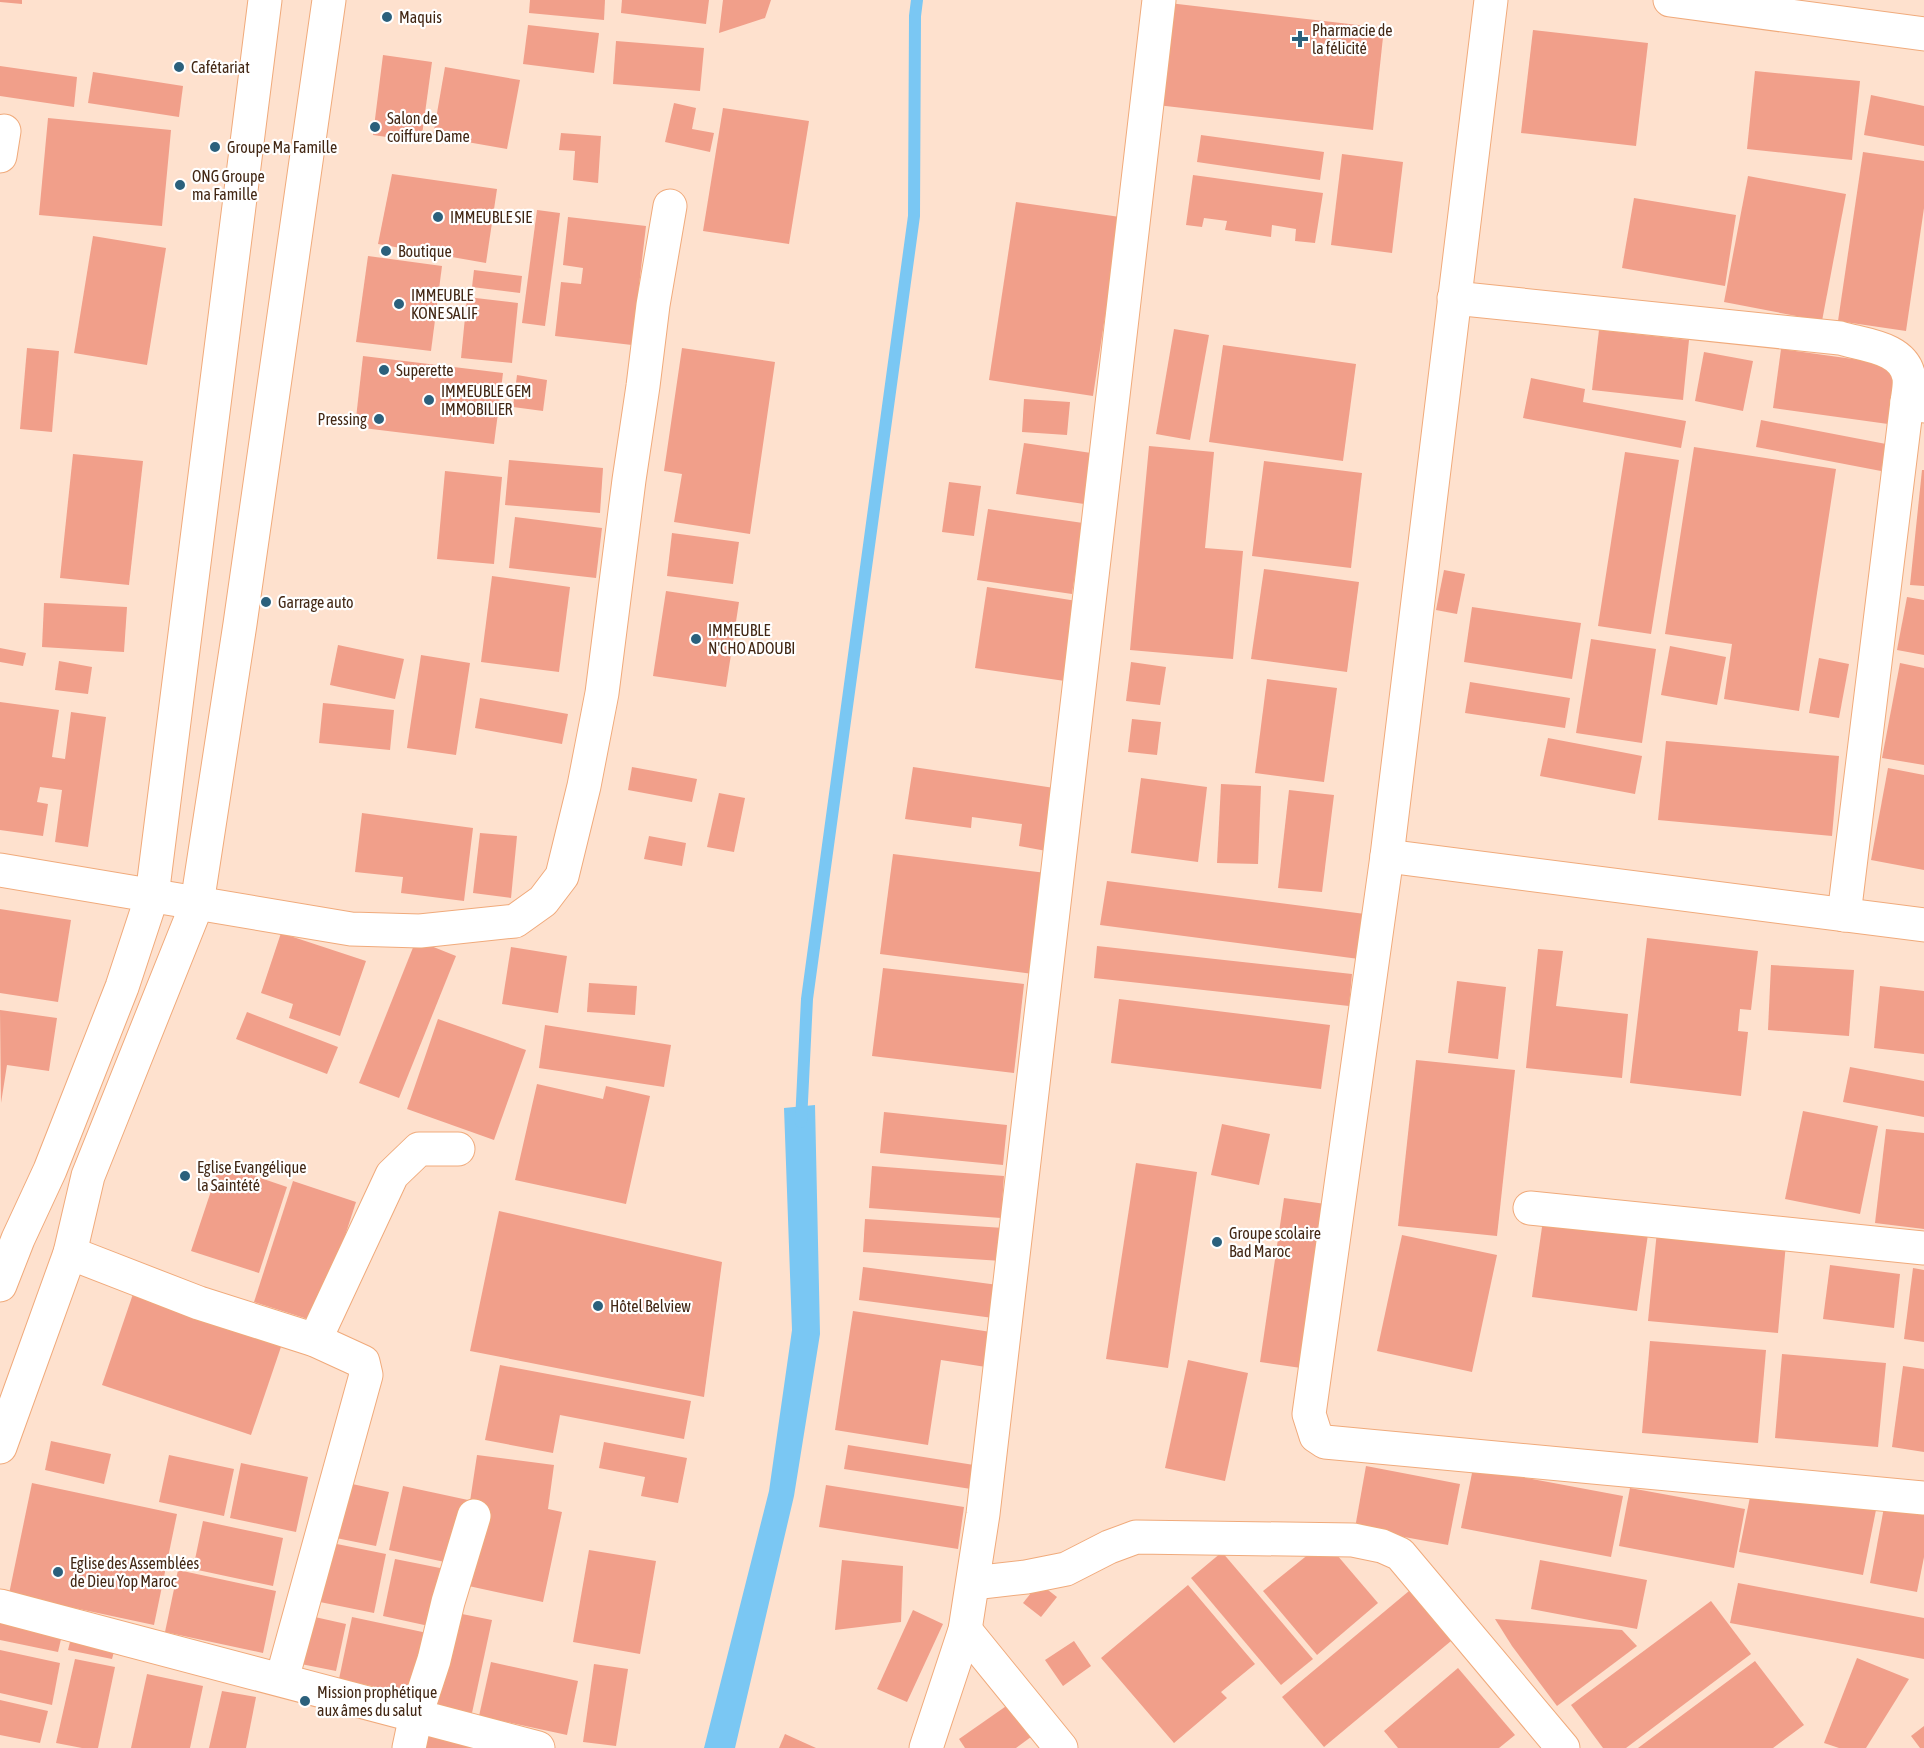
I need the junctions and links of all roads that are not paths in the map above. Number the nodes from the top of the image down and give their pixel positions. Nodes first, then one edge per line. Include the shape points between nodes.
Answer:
1 (265, 0) edge
2 (329, 0) edge
3 (1159, 0) edge
4 (1491, 0) edge
5 (1670, 0) edge
6 (1924, 33) edge
7 (670, 206) dead end
8 (1455, 298) junction
9 (1916, 404) edge
10 (1387, 856) junction
11 (0, 870) edge
12 (152, 896) junction
13 (197, 904) junction
14 (1844, 915) junction
15 (1924, 925) edge
16 (458, 1149) dead end
17 (1530, 1208) dead end
18 (1924, 1248) edge
19 (70, 1253) junction
20 (0, 1285) edge
21 (315, 1340) junction
22 (0, 1447) edge
23 (1924, 1498) edge
24 (474, 1516) dead end
25 (973, 1583) junction
26 (0, 1606) edge
27 (965, 1630) junction
28 (282, 1679) junction
29 (416, 1715) junction
30 (409, 1748) edge
31 (538, 1748) edge
32 (926, 1748) edge
33 (1061, 1748) edge
34 (1563, 1748) edge

1 - 12 street
2 - 13 street
3 - 25 street
4 - 8 street
5 - 6 street
7 - 13 street via 628,480 602,693 562,876 543,901 514,921 420,930 351,929
8 - 9 street via 1840,338 1891,352 1903,362
8 - 10 street
9 - 14 street
10 - 14 street
10 - 23 street via 1309,1414 1316,1436 1325,1442
11 - 12 street
12 - 13 street
12 - 20 street via 122,987
13 - 19 street via 88,1176
14 - 15 street
16 - 21 street via 418,1149 392,1175
17 - 18 street
19 - 21 street via 199,1303
19 - 22 street
21 - 28 street via 363,1362 366,1376
24 - 29 street
25 - 27 street
25 - 34 street via 1066,1569 1136,1537 1353,1540 1382,1546 1400,1554
26 - 28 street
27 - 32 street
27 - 33 street
28 - 29 street
29 - 30 street
29 - 31 street

